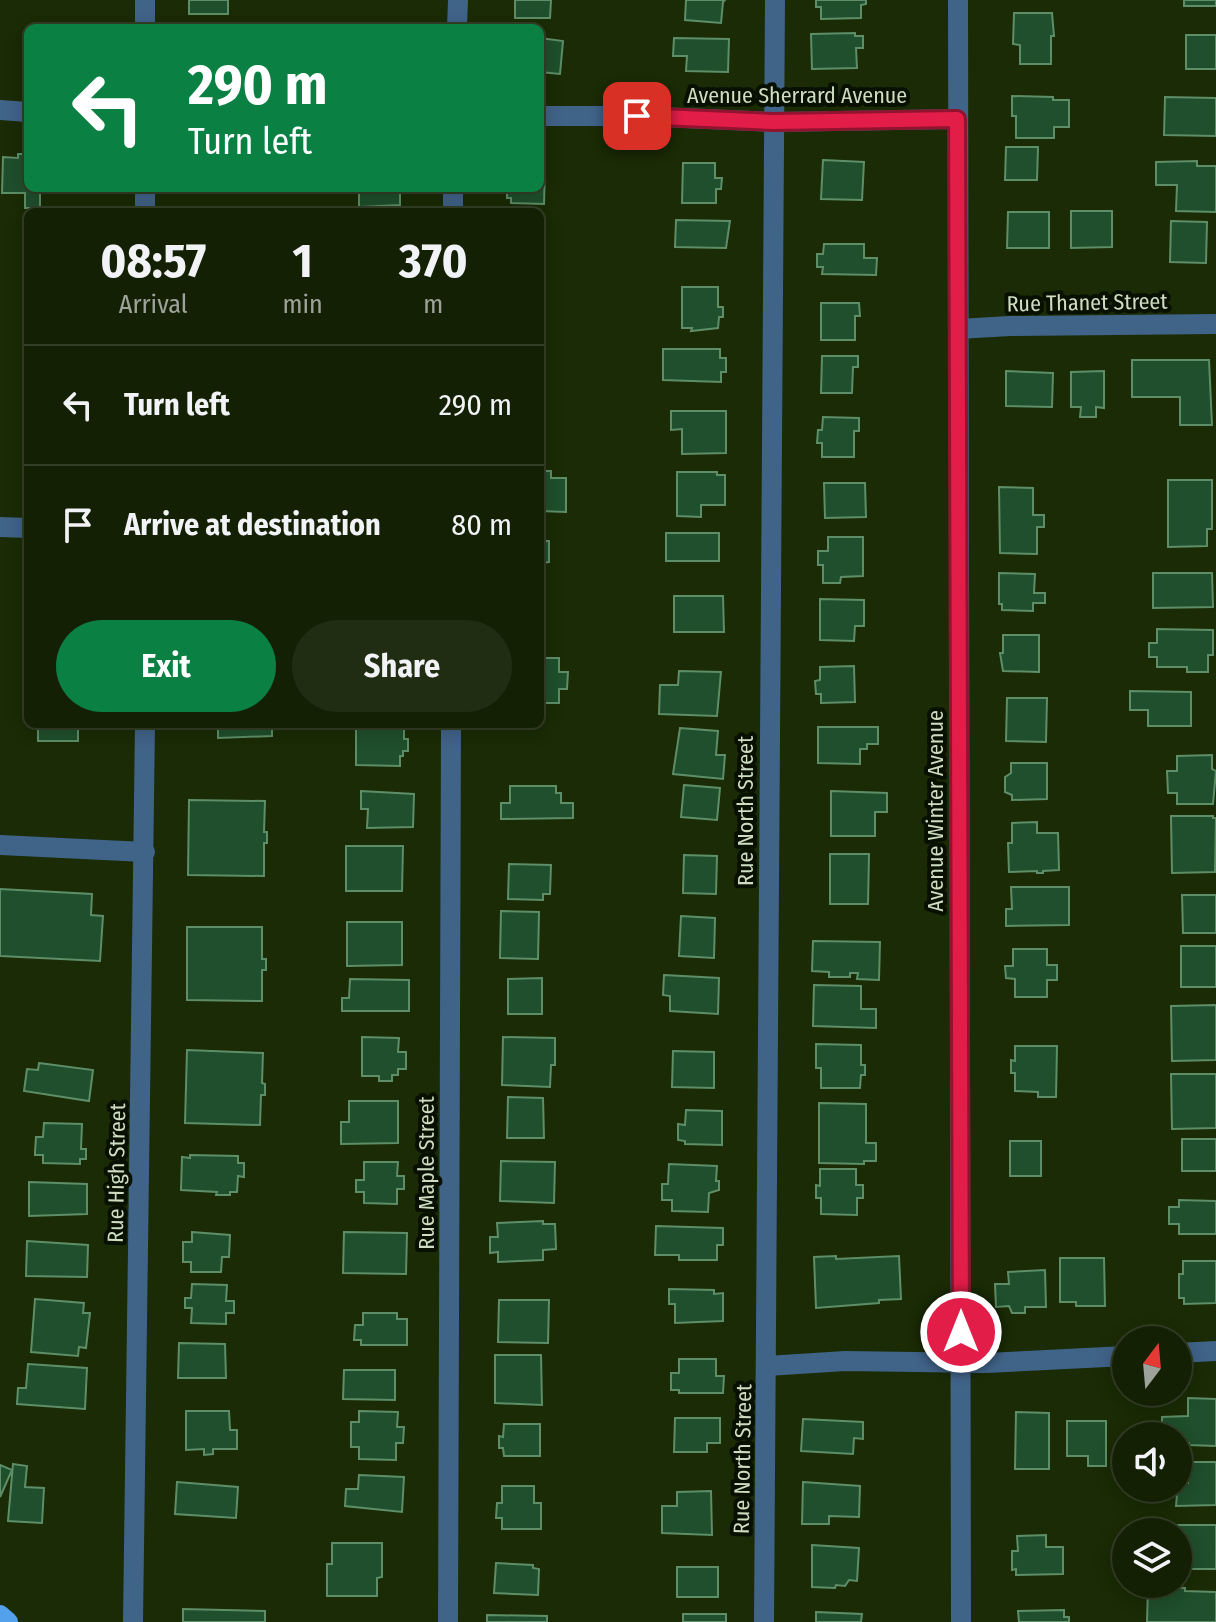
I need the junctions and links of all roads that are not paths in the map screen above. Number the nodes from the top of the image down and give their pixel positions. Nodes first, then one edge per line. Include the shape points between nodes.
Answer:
1 (145, 0) edge
2 (458, 0) edge
3 (775, 0) edge
4 (958, 0) edge
5 (145, 24) edge
6 (457, 24) edge
7 (0, 110) edge
8 (24, 112) edge
9 (544, 116) edge
10 (957, 119) junction
11 (773, 122) junction
12 (1216, 324) edge
13 (958, 329) junction
14 (0, 527) edge
15 (24, 528) edge
16 (145, 728) edge
17 (451, 728) edge
18 (0, 845) edge
19 (145, 852) junction
20 (1216, 1351) edge
21 (1192, 1352) edge
22 (1112, 1357) edge
23 (961, 1361) junction
24 (767, 1366) junction
25 (0, 1615) edge
26 (8, 1622) edge
27 (133, 1622) edge
28 (448, 1622) edge
29 (764, 1622) edge
30 (961, 1622) edge

1 - 5 street
2 - 6 street
3 - 11 street, Rue North Street
4 - 10 street, Avenue Winter Avenue
7 - 8 street
9 - 11 street, Avenue Sherrard Avenue
10 - 11 street, Avenue Sherrard Avenue
10 - 13 street, Avenue Winter Avenue
11 - 24 street, Rue North Street
12 - 13 street, Rue Thanet Street
13 - 23 street, Avenue Winter Avenue
14 - 15 street
16 - 19 street, Rue High Street
17 - 28 street, Rue Maple Street
18 - 19 street
19 - 27 street, Rue High Street
20 - 21 street
22 - 23 street
23 - 24 street
23 - 30 street, Avenue Winter Avenue
24 - 29 street, Rue North Street
25 - 26 main road

